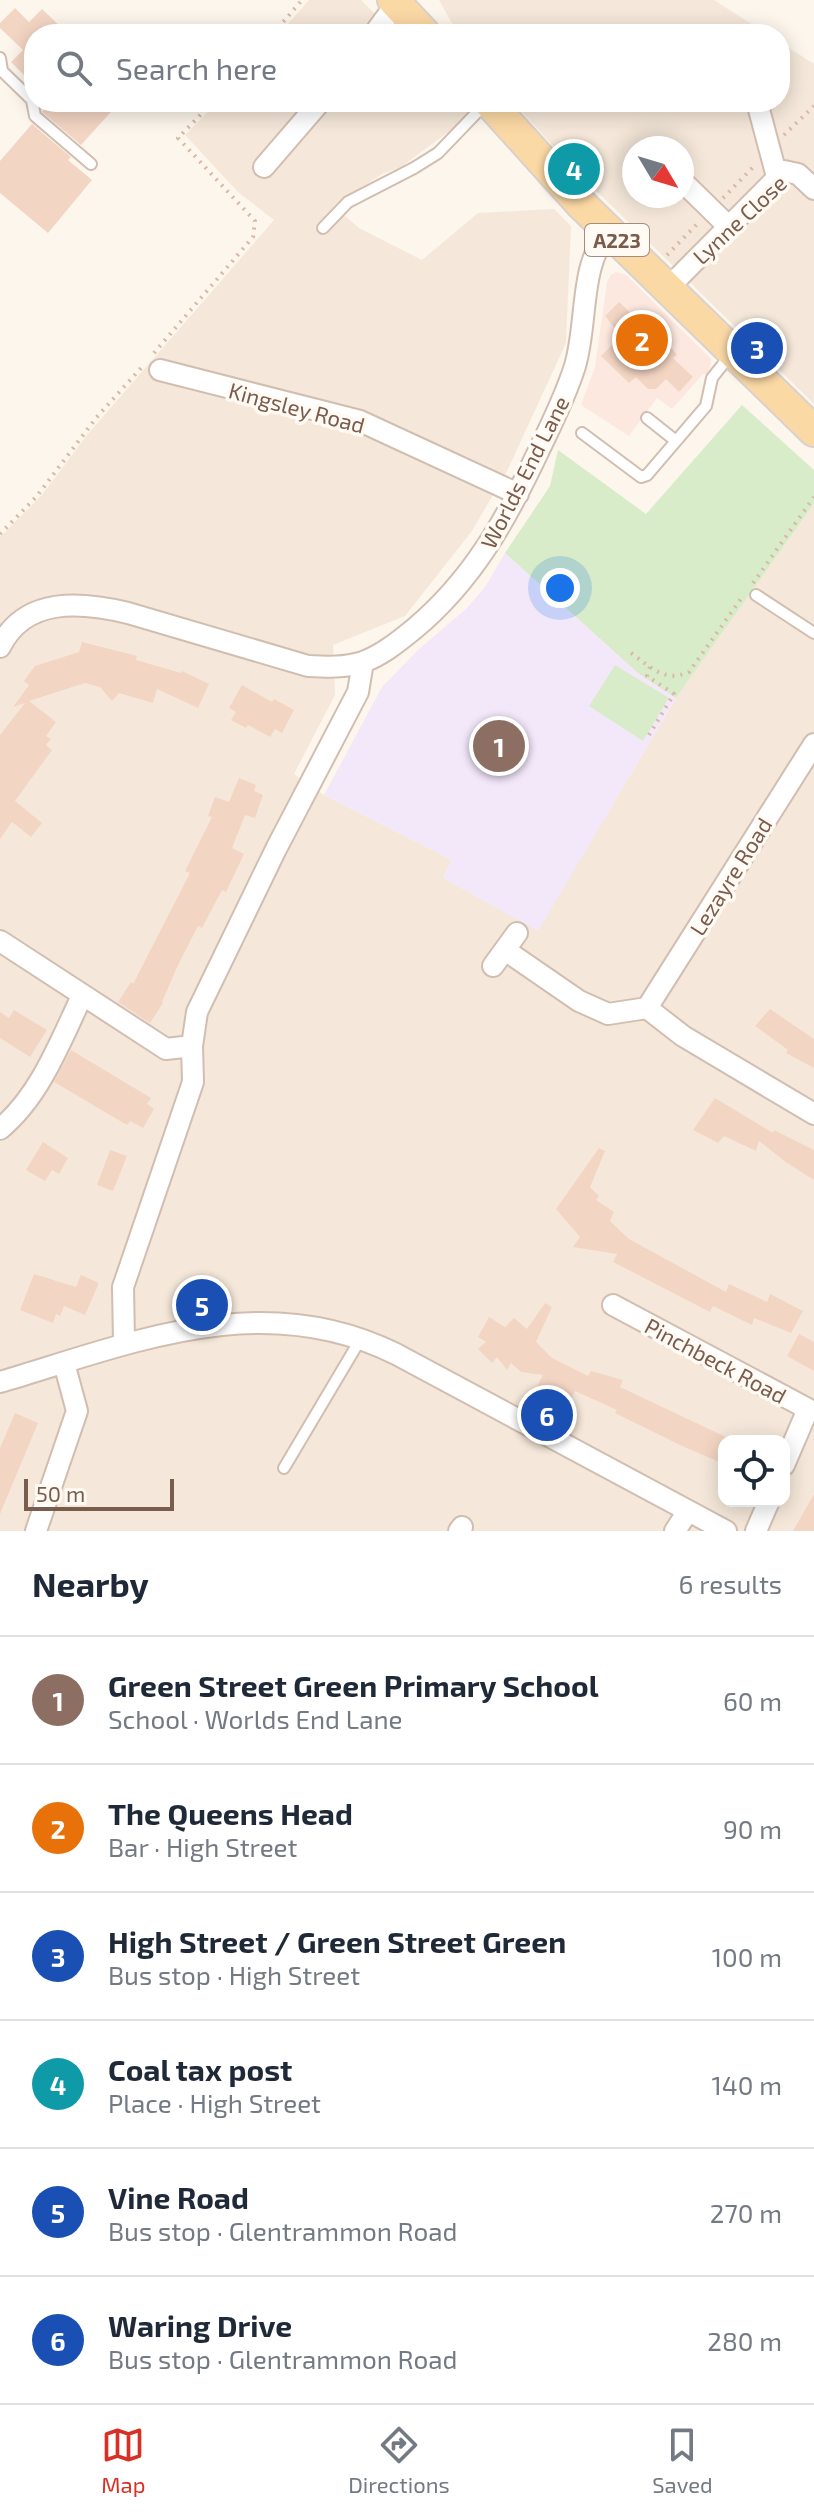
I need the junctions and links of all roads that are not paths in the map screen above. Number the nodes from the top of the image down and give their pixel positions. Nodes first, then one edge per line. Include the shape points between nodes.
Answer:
1 (395, 2) edge
2 (381, 24) edge
3 (416, 24) edge
4 (0, 58) edge
5 (24, 92) edge
6 (34, 112) edge
7 (311, 112) edge
8 (478, 112) edge
9 (497, 112) edge
10 (759, 112) edge
11 (91, 164) dead end
12 (264, 167) dead end
13 (777, 177) junction
14 (814, 189) edge
15 (694, 193) edge
16 (728, 226) junction
17 (323, 228) dead end
18 (609, 231) junction
19 (668, 288) junction
20 (733, 352) junction
21 (160, 370) dead end
22 (647, 418) dead end
23 (814, 431) edge
24 (582, 433) dead end
25 (676, 441) junction
26 (518, 494) junction
27 (756, 595) dead end
28 (814, 633) edge
29 (0, 647) edge
30 (363, 662) junction
31 (814, 744) edge
32 (0, 941) edge
33 (505, 950) dead end
34 (82, 996) junction
35 (647, 1008) junction
36 (192, 1046) junction
37 (814, 1114) edge
38 (0, 1129) edge
39 (613, 1305) dead end
40 (361, 1338) junction
41 (124, 1342) junction
42 (64, 1363) junction
43 (0, 1382) edge
44 (790, 1451) edge
45 (284, 1468) dead end
46 (766, 1507) edge
47 (688, 1511) junction
48 (36, 1531) edge
49 (675, 1531) edge
50 (726, 1531) edge
51 (756, 1531) edge

1 - 2 street
1 - 3 main road
4 - 5 lane via 2,71
6 - 11 lane
7 - 12 street
8 - 17 lane via 438,153 348,202
9 - 18 main road, A223
10 - 13 street
13 - 14 street, Lynne Close via 784,171 798,174
13 - 16 street, Lynne Close
15 - 16 street
16 - 19 street, Lynne Close
18 - 19 main road, A223
18 - 26 street, Worlds End Lane via 591,263 575,367
19 - 20 main road, A223
20 - 23 main road, A223
20 - 25 lane via 712,378 706,406
21 - 26 street, Kingsley Road via 360,421
22 - 25 lane
24 - 25 lane via 641,477
26 - 30 street, Worlds End Lane via 492,542 453,593 406,635
27 - 28 lane
29 - 30 street, Worlds End Lane via 28,615 76,605 128,613 308,666
30 - 36 street via 358,692 197,1012
31 - 35 street, Lezayre Road
32 - 34 street
33 - 35 street via 579,1001 608,1014
34 - 36 street via 166,1049
34 - 38 street via 46,1070
35 - 37 street via 683,1036
36 - 41 street via 193,1082 123,1287
39 - 44 street, Pinchbeck Road via 808,1409
40 - 41 street via 315,1328 235,1324
40 - 45 lane
40 - 47 street
41 - 42 street
42 - 43 street
42 - 48 street via 77,1411
46 - 51 street
47 - 49 street
47 - 50 street

